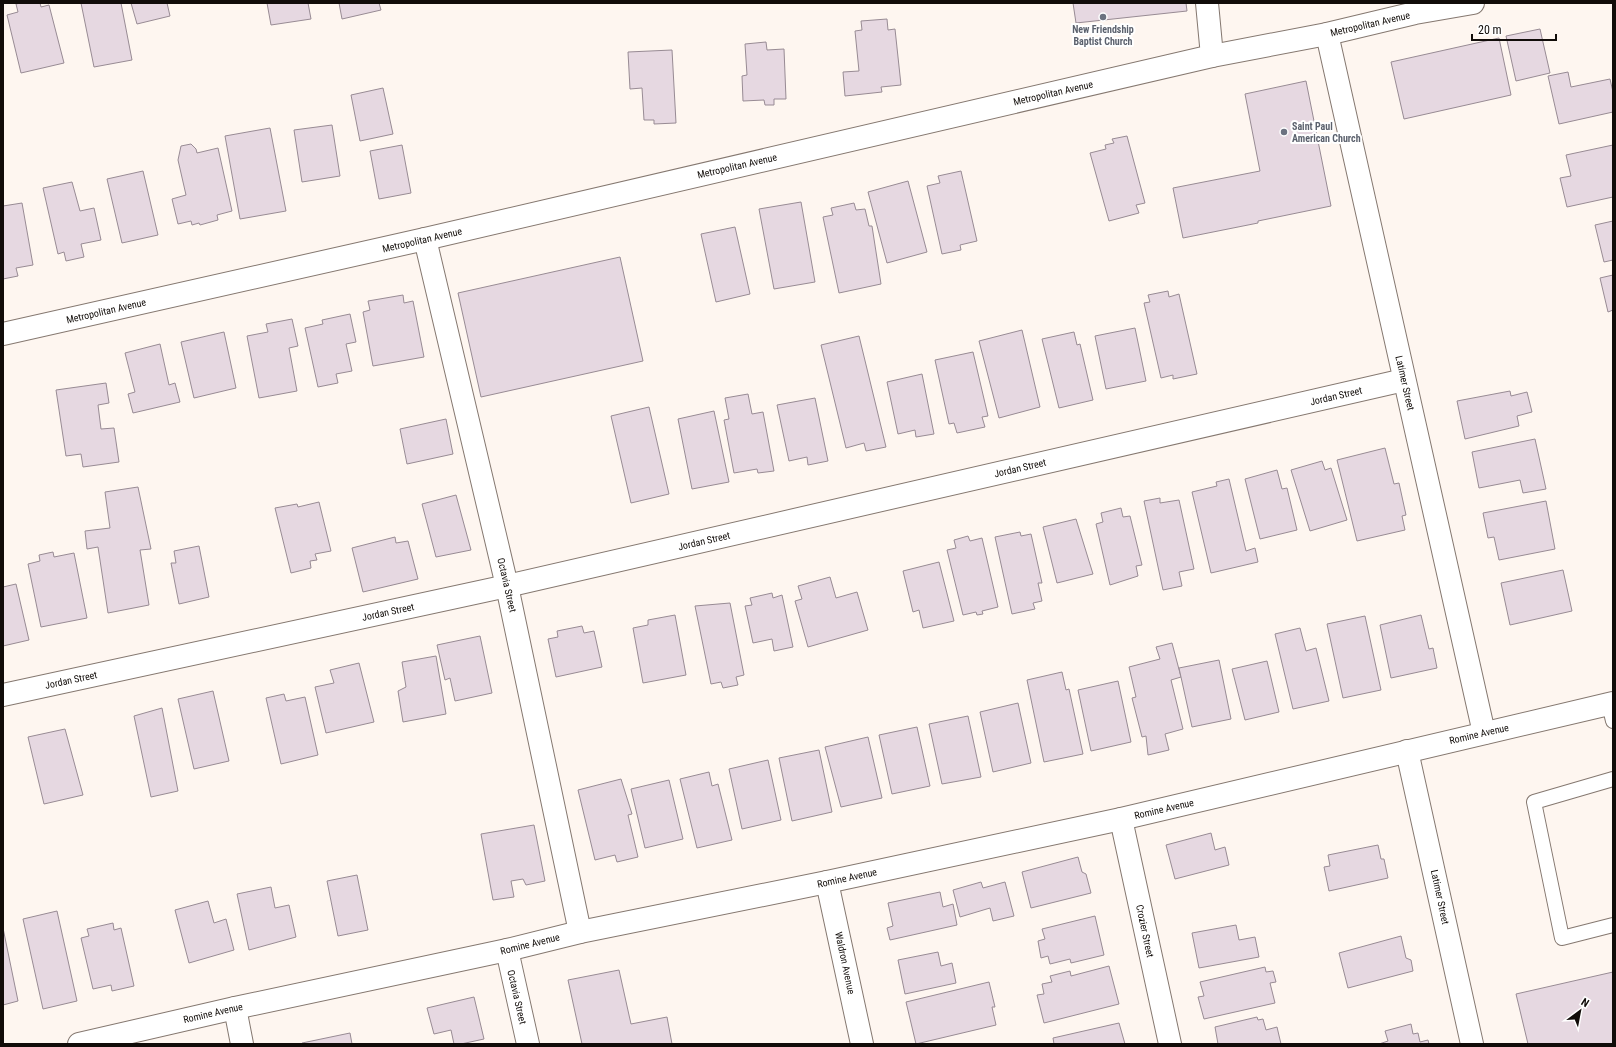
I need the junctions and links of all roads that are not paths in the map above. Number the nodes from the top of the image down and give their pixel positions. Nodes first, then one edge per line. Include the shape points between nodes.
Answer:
1 (1207, 3) edge
2 (1473, 3) edge
3 (1415, 8) edge
4 (1327, 34) junction
5 (1212, 56) junction
6 (425, 239) junction
7 (3, 334) edge
8 (1404, 380) junction
9 (507, 586) junction
10 (3, 695) edge
11 (1612, 710) edge
12 (1484, 732) junction
13 (1406, 751) junction
14 (1613, 779) edge
15 (1121, 819) junction
16 (827, 882) junction
17 (1613, 925) edge
18 (580, 932) junction
19 (507, 950) junction
20 (235, 1008) junction
21 (79, 1044) edge
22 (242, 1044) edge
23 (528, 1044) edge
24 (862, 1044) edge
25 (1170, 1044) edge
26 (1472, 1044) edge

1 - 5 street
2 - 3 street, Metropolitan Avenue
3 - 4 street, Metropolitan Avenue
4 - 5 street, Metropolitan Avenue
4 - 8 street, Latimer Street
5 - 6 street, Metropolitan Avenue
6 - 7 street, Metropolitan Avenue
6 - 9 street, Octavia Street
8 - 9 street, Jordan Street
8 - 12 street, Latimer Street
9 - 10 street, Jordan Street
9 - 18 street, Octavia Street
11 - 12 street, Romine Avenue
12 - 13 street, Romine Avenue
13 - 15 street, Romine Avenue
13 - 26 street, Latimer Street
14 - 17 lane via 1534,802 1562,938
15 - 16 street, Romine Avenue
15 - 25 street, Crozier Street
16 - 18 street, Romine Avenue
16 - 24 street, Waldron Avenue
18 - 19 street, Romine Avenue
19 - 20 street, Romine Avenue
19 - 23 street, Octavia Street
20 - 21 street, Romine Avenue
20 - 22 street

